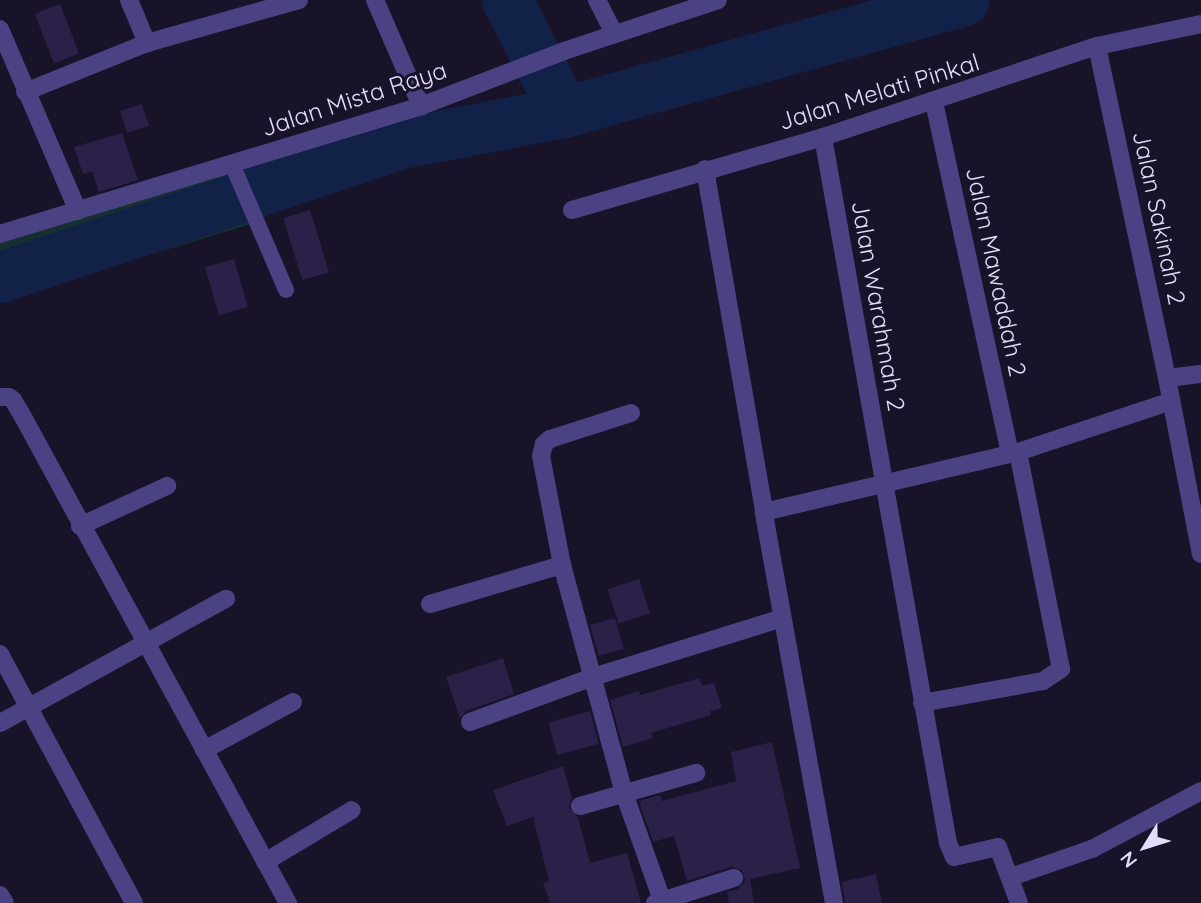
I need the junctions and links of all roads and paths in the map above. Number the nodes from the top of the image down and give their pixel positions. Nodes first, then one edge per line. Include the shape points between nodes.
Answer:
1 (129, 0) edge
2 (299, 0) edge
3 (375, 0) edge
4 (597, 0) edge
5 (719, 0) edge
6 (253, 5) edge
7 (1201, 24) edge
8 (0, 29) edge
9 (614, 34) junction
10 (147, 43) junction
11 (1097, 46) junction
12 (25, 92) junction
13 (934, 102) junction
14 (421, 106) junction
15 (823, 137) junction
16 (232, 164) junction
17 (705, 169) junction
18 (572, 210) dead end
19 (78, 211) junction
20 (0, 234) edge
21 (286, 290) dead end
22 (1201, 373) edge
23 (1167, 378) junction
24 (0, 397) edge
25 (1171, 401) junction
26 (631, 413) dead end
27 (1014, 453) junction
28 (884, 484) junction
29 (167, 486) dead end
30 (764, 512) junction
31 (80, 526) junction
32 (1201, 554) edge
33 (562, 565) junction
34 (226, 598) dead end
35 (430, 604) dead end
36 (782, 618) junction
37 (145, 643) junction
38 (0, 654) edge
39 (593, 677) junction
40 (293, 702) dead end
41 (922, 703) junction
42 (28, 707) junction
43 (470, 722) dead end
44 (0, 723) edge
45 (204, 750) junction
46 (696, 773) dead end
47 (1201, 791) edge
48 (624, 793) junction
49 (580, 806) dead end
50 (352, 810) dead end
51 (265, 862) junction
52 (1011, 877) junction
53 (734, 878) dead end
54 (0, 895) edge
55 (660, 902) edge
56 (5, 903) edge
57 (134, 903) edge
58 (288, 903) edge
59 (834, 903) edge
60 (1018, 903) edge

1 - 10 street
2 - 6 street
3 - 14 street
4 - 9 street
5 - 9 street, Jalan Mista Raya
6 - 10 street
7 - 11 street, Jalan Melati Pinkal
8 - 12 street
9 - 14 street, Jalan Mista Raya
10 - 12 street
11 - 13 street, Jalan Melati Pinkal
11 - 23 street, Jalan Sakinah 2
12 - 19 street
13 - 15 street, Jalan Melati Pinkal
13 - 27 street, Jalan Mawaddah 2
14 - 16 street, Jalan Mista Raya
15 - 17 street, Jalan Melati Pinkal
15 - 28 street, Jalan Warahmah 2
16 - 19 street, Jalan Mista Raya
16 - 21 lane
17 - 18 street, Jalan Melati Pinkal
17 - 30 street
19 - 20 street, Jalan Mista Raya
22 - 23 street
23 - 25 street, Jalan Sakinah 2
24 - 31 street via 13,400
25 - 27 street
25 - 32 street, Jalan Sakinah 2
26 - 33 street via 550,439 541,450
27 - 28 street
27 - 41 street, Jalan Mawaddah 2 via 1061,669 1043,681
28 - 30 street
28 - 41 street, Jalan Warahmah 2
29 - 31 street
30 - 36 street
31 - 37 street
33 - 35 street
33 - 39 street
34 - 37 street
36 - 39 street
36 - 59 street
37 - 42 street
37 - 45 street
38 - 42 street
39 - 43 street
39 - 48 street
40 - 45 street
41 - 52 street, Jalan Warahmah 2 via 954,857 998,847
42 - 44 street
42 - 57 street
45 - 51 street
46 - 48 street
47 - 52 street via 1092,849
48 - 49 street
48 - 55 street
50 - 51 street
51 - 58 street
52 - 60 street
53 - 55 street
54 - 56 street

